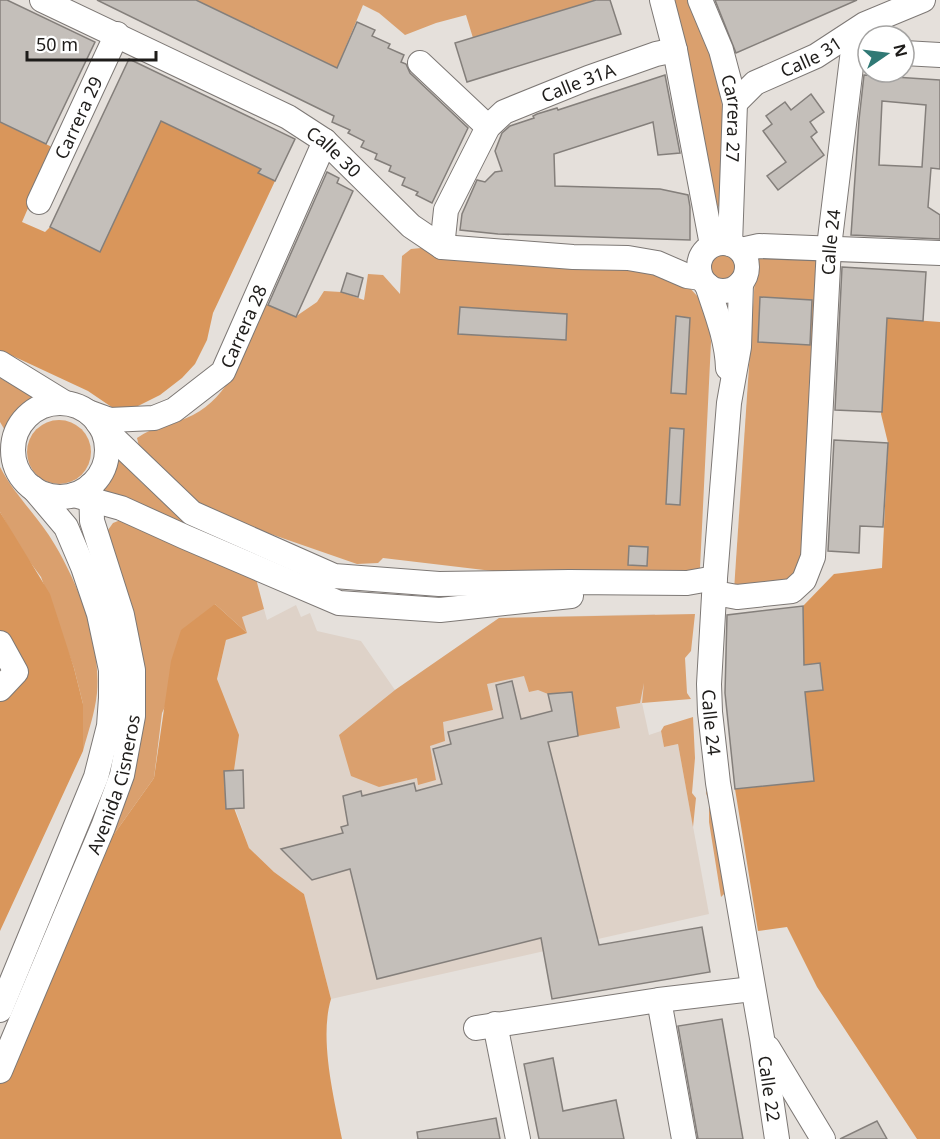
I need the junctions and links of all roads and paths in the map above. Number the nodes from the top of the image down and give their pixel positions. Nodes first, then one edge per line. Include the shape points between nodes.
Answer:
1 (42, 0) edge
2 (662, 0) edge
3 (700, 0) edge
4 (923, 0) edge
5 (117, 34) junction
6 (675, 50) junction
7 (856, 51) edge
8 (916, 54) edge
9 (940, 55) edge
10 (816, 56) junction
11 (420, 63) dead end
12 (856, 82) edge
13 (735, 103) junction
14 (488, 127) junction
15 (325, 141) junction
16 (39, 202) dead end
17 (442, 247) junction
18 (722, 247) junction
19 (830, 247) junction
20 (940, 253) edge
21 (628, 258) junction
22 (704, 281) junction
23 (741, 283) junction
24 (0, 363) edge
25 (64, 403) junction
26 (729, 403) junction
27 (93, 418) junction
28 (154, 418) junction
29 (0, 435) edge
30 (122, 450) junction
31 (25, 480) junction
32 (85, 493) junction
33 (121, 508) junction
34 (98, 543) junction
35 (714, 591) junction
36 (0, 643) edge
37 (8, 680) edge
38 (752, 989) junction
39 (659, 1000) junction
40 (0, 1010) edge
41 (762, 1038) junction
42 (0, 1071) edge
43 (518, 1139) edge
44 (684, 1139) edge
45 (777, 1139) edge
46 (823, 1139) edge

1 - 5 street, Calle 30
2 - 6 street, Carrera 27
3 - 13 street, Carrera 27 via 721,50
4 - 10 street, Calle 31 via 865,24
5 - 15 street, Calle 30 via 288,117
5 - 16 street, Carrera 29
6 - 14 street, Calle 31A via 588,78 504,112
6 - 18 street, Carrera 27
7 - 10 street
8 - 9 street
10 - 13 street, Calle 31 via 754,83
11 - 14 street
12 - 19 street, Calle 24
13 - 18 street, Carrera 27
14 - 17 street via 446,210
15 - 17 street, Calle 30 via 411,226
15 - 28 street, Carrera 28 via 223,372 174,410
17 - 21 street, Calle 30
18 - 19 street, Calle 30
18 - 21 street, Calle 30
18 - 22 street via 699,259
18 - 23 street via 747,266
19 - 20 street, Calle 30
19 - 35 street, Calle 24 via 813,556 804,580 792,591 737,597
21 - 22 street, Calle 30 via 657,263
22 - 23 street via 724,292
22 - 26 street via 727,354
23 - 26 street via 739,347
24 - 25 street
25 - 27 street
25 - 31 street via 40,407 21,423 13,446 14,459
26 - 35 street, Calle 24
27 - 28 street, Carrera 28
27 - 30 street via 106,442
28 - 30 street
29 - 31 street, Avenida Cisneros
30 - 32 street
30 - 35 street via 192,513 334,576 439,584 687,583
31 - 32 street via 53,496
31 - 40 street, Avenida Cisneros via 66,528 83,567 99,614 111,670 111,698 109,726 96,777
32 - 33 street
32 - 34 street, Avenida Cisneros
33 - 34 street via 100,526
33 - 35 street via 339,603 440,610 567,596 687,598
34 - 42 street, Avenida Cisneros via 122,615 133,670 133,716 122,775 99,838
35 - 38 street, Calle 24 via 709,684 712,732
36 - 37 street
38 - 39 street
38 - 41 street, Calle 24
39 - 43 street via 486,1026
39 - 44 street
41 - 45 street, Calle 22
41 - 46 street

